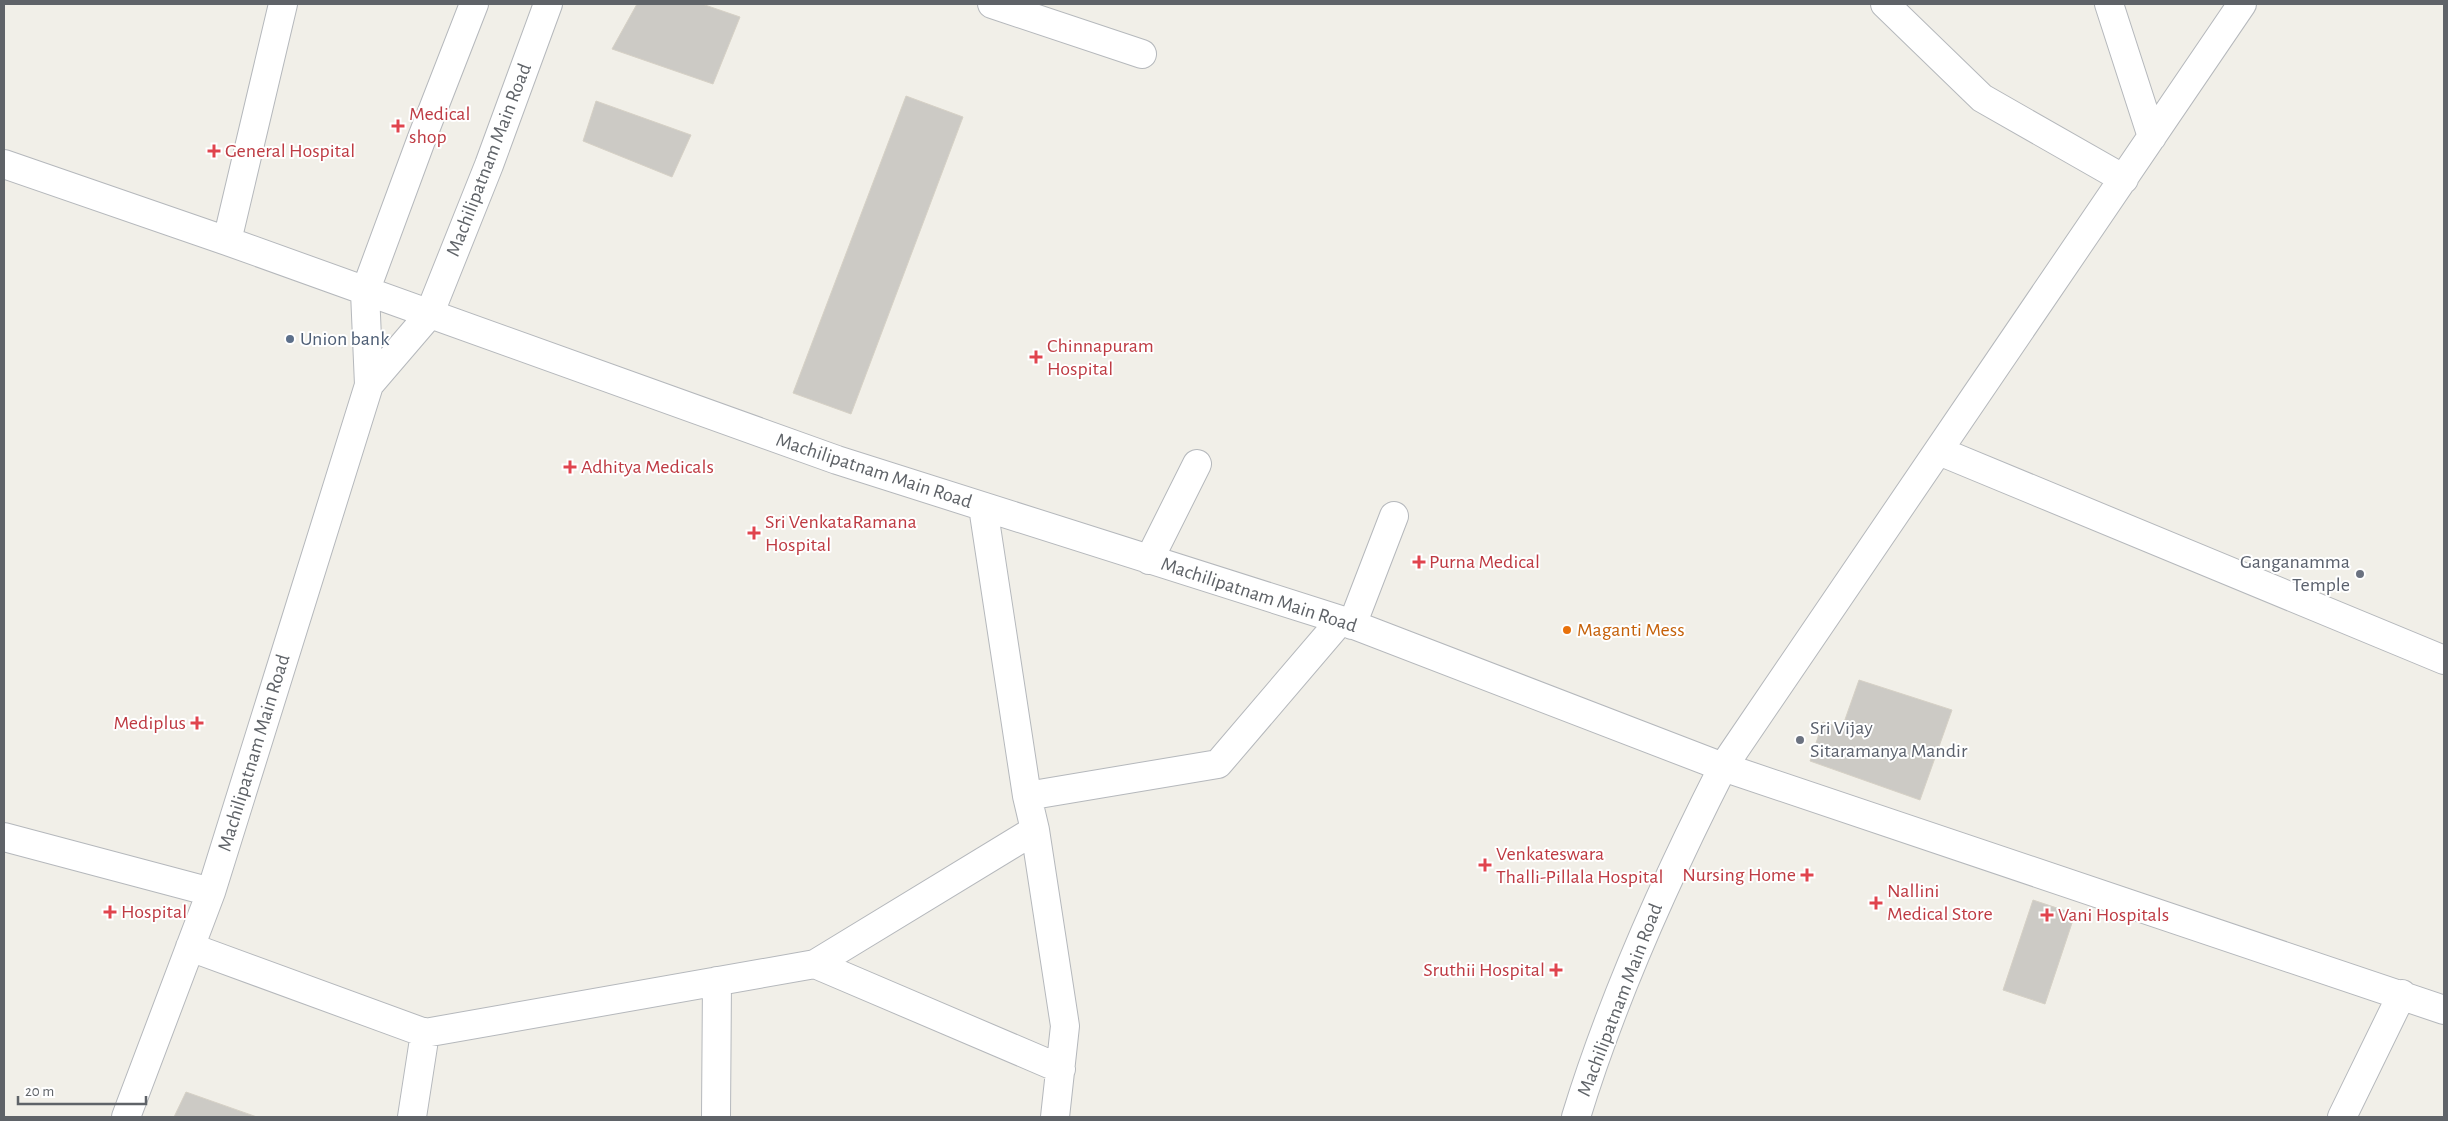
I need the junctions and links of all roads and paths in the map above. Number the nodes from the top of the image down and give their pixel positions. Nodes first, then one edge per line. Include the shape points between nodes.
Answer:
1 (283, 4) edge
2 (474, 4) edge
3 (548, 4) edge
4 (992, 4) edge
5 (1885, 4) edge
6 (2109, 4) edge
7 (2242, 4) edge
8 (1142, 54) dead end
9 (2152, 137) junction
10 (4, 164) edge
11 (2124, 179) junction
12 (227, 241) junction
13 (365, 292) junction
14 (429, 315) junction
15 (369, 385) junction
16 (1939, 451) junction
17 (1197, 464) dead end
18 (983, 507) junction
19 (1394, 516) dead end
20 (1149, 560) junction
21 (1347, 622) junction
22 (2444, 660) edge
23 (1723, 767) junction
24 (1026, 796) junction
25 (1035, 830) junction
26 (4, 837) edge
27 (211, 892) junction
28 (190, 947) junction
29 (815, 964) junction
30 (717, 981) junction
31 (2402, 994) junction
32 (2444, 1010) edge
33 (425, 1032) junction
34 (1061, 1069) junction
35 (126, 1117) edge
36 (412, 1117) edge
37 (716, 1117) edge
38 (1055, 1117) edge
39 (1576, 1117) edge
40 (2342, 1117) edge

1 - 12 street
2 - 13 street, Machilipatnam Main Road
3 - 14 street, Machilipatnam Main Road
4 - 8 street
5 - 11 street via 1982,98
6 - 9 street
7 - 9 street
9 - 11 street
10 - 12 street
11 - 16 street
12 - 13 street
13 - 14 street, Machilipatnam Main Road
13 - 15 street, Machilipatnam Main Road
14 - 15 street, Machilipatnam Main Road
14 - 18 street, Machilipatnam Main Road via 837,460
15 - 27 street, Machilipatnam Main Road
16 - 22 street
16 - 23 street
17 - 20 street
18 - 20 street, Machilipatnam Main Road
18 - 24 street
19 - 21 street
20 - 21 street, Machilipatnam Main Road
21 - 23 street, Machilipatnam Main Road
21 - 24 street via 1218,764
23 - 31 street
23 - 39 street, Machilipatnam Main Road via 1675,861 1593,1060
24 - 25 street
25 - 29 street
25 - 34 street via 1065,1026
26 - 27 street
27 - 28 street, Machilipatnam Main Road
28 - 33 street
28 - 35 street, Machilipatnam Main Road
29 - 30 street
29 - 34 street
30 - 33 street
30 - 37 street
31 - 32 street
31 - 40 street
33 - 36 street
34 - 38 street

